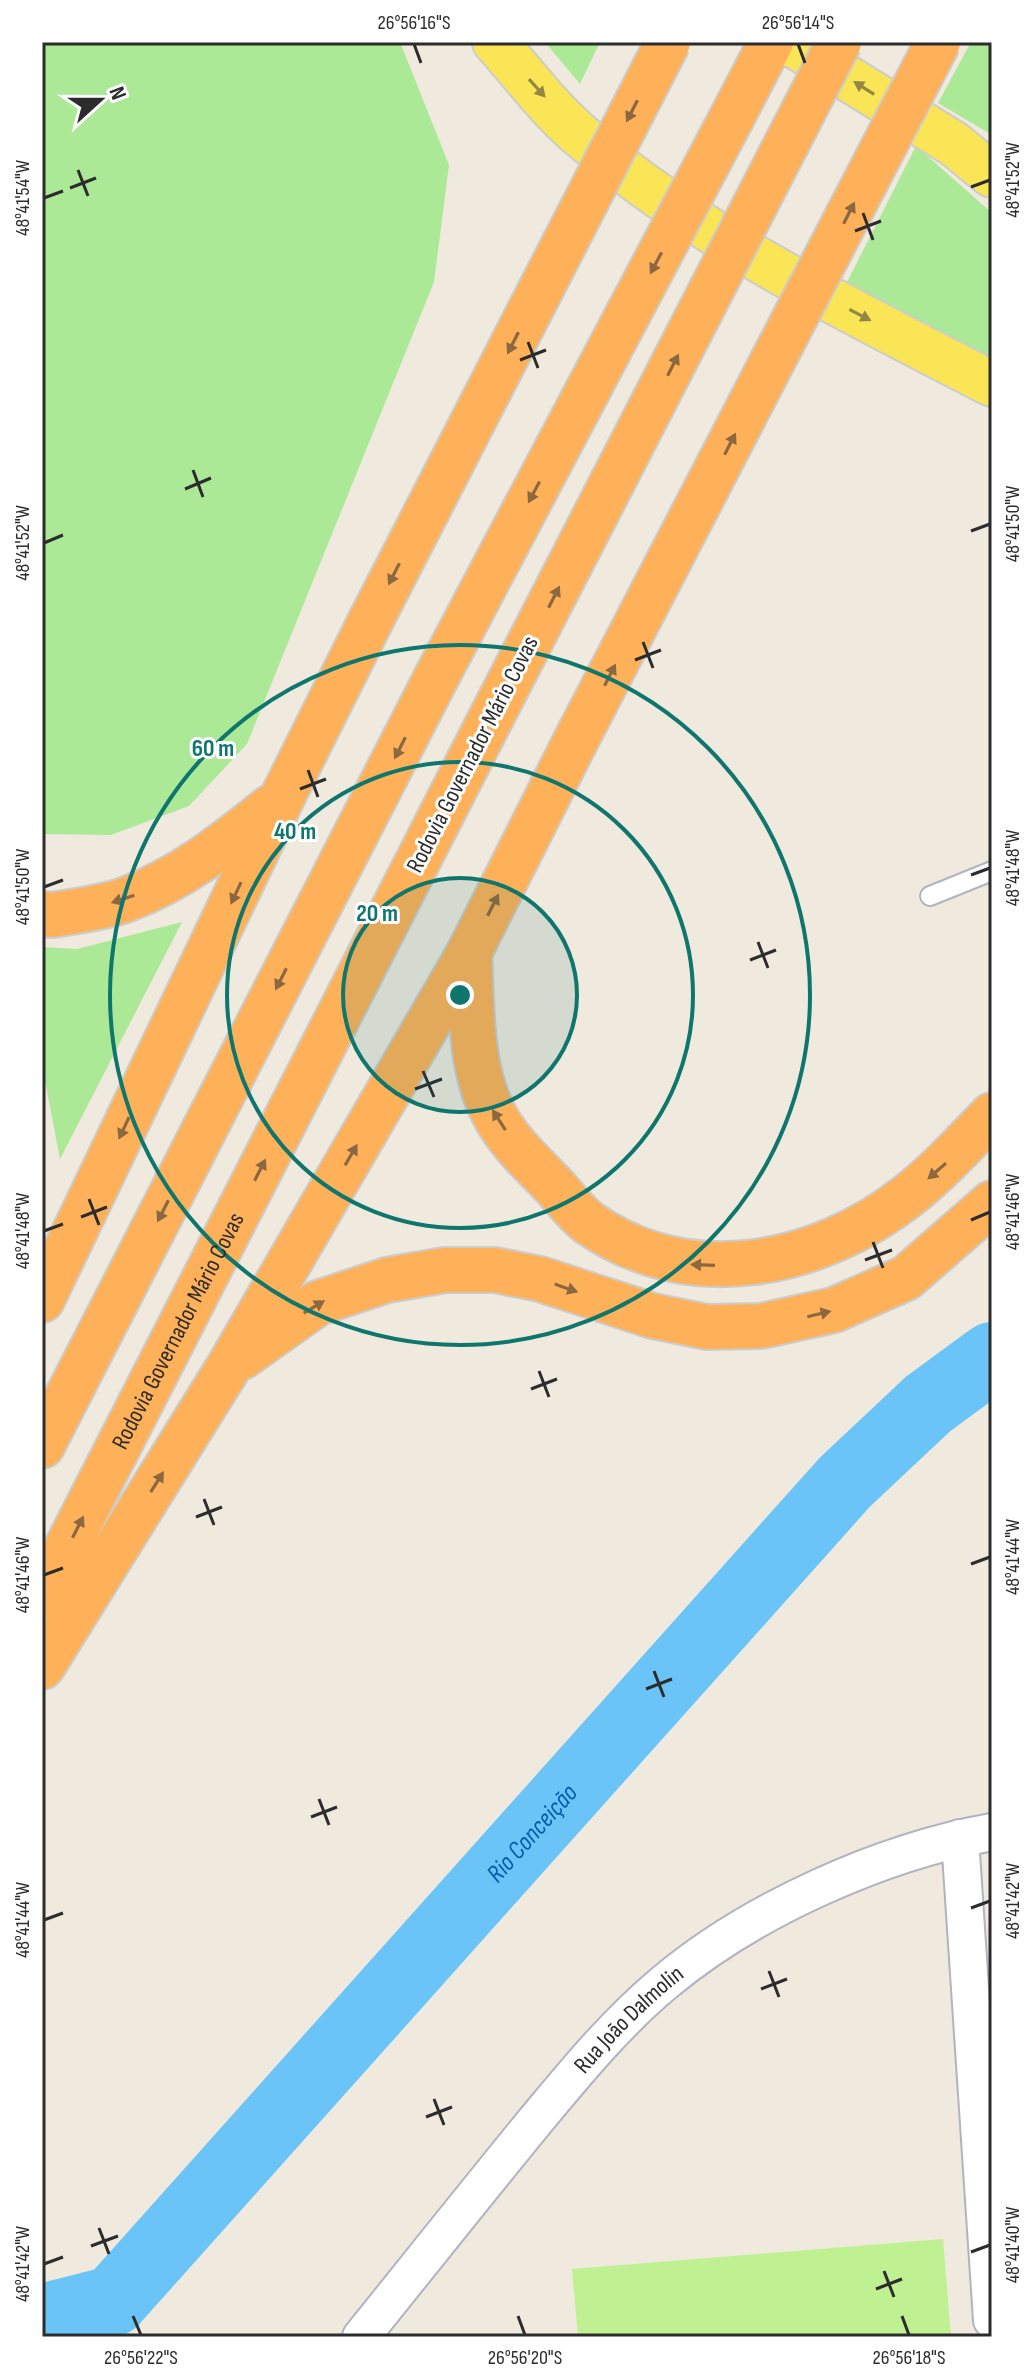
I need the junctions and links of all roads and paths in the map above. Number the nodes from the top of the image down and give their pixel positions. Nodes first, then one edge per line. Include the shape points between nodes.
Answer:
1 (495, 42) edge
2 (668, 42) edge
3 (771, 42) edge
4 (789, 42) edge
5 (839, 42) edge
6 (938, 42) edge
7 (992, 175) edge
8 (992, 384) edge
9 (282, 798) junction
10 (992, 871) edge
11 (930, 896) dead end
12 (42, 914) edge
13 (469, 953) junction
14 (992, 1115) edge
15 (992, 1203) edge
16 (42, 1300) edge
17 (228, 1368) junction
18 (42, 1446) edge
19 (42, 1596) edge
20 (42, 1667) edge
21 (976, 1835) edge
22 (992, 2320) edge
23 (361, 2337) edge

1 -> 8 main road via 578,134 638,183 743,251
2 -> 9 highway, bridge
3 -> 18 highway, bridge via 436,678
7 -> 4 main road via 954,144
19 -> 5 highway, Rodovia Governador Mário Covas, bridge
13 -> 6 highway, bridge
9 -> 12 highway via 207,859 161,884 123,901
9 -> 16 highway
10 - 11 lane
14 -> 13 highway via 907,1197 834,1241 753,1266 693,1265 642,1252 588,1222 494,1115 480,1075
17 -> 13 highway
17 -> 15 highway via 318,1303 387,1280 445,1270 495,1270 540,1279 653,1316 707,1327 761,1326 834,1310 906,1278
20 -> 17 highway
21 - 22 street
21 - 23 street, Rua João Dalmolin via 813,1891 739,1929 664,1983 597,2047

